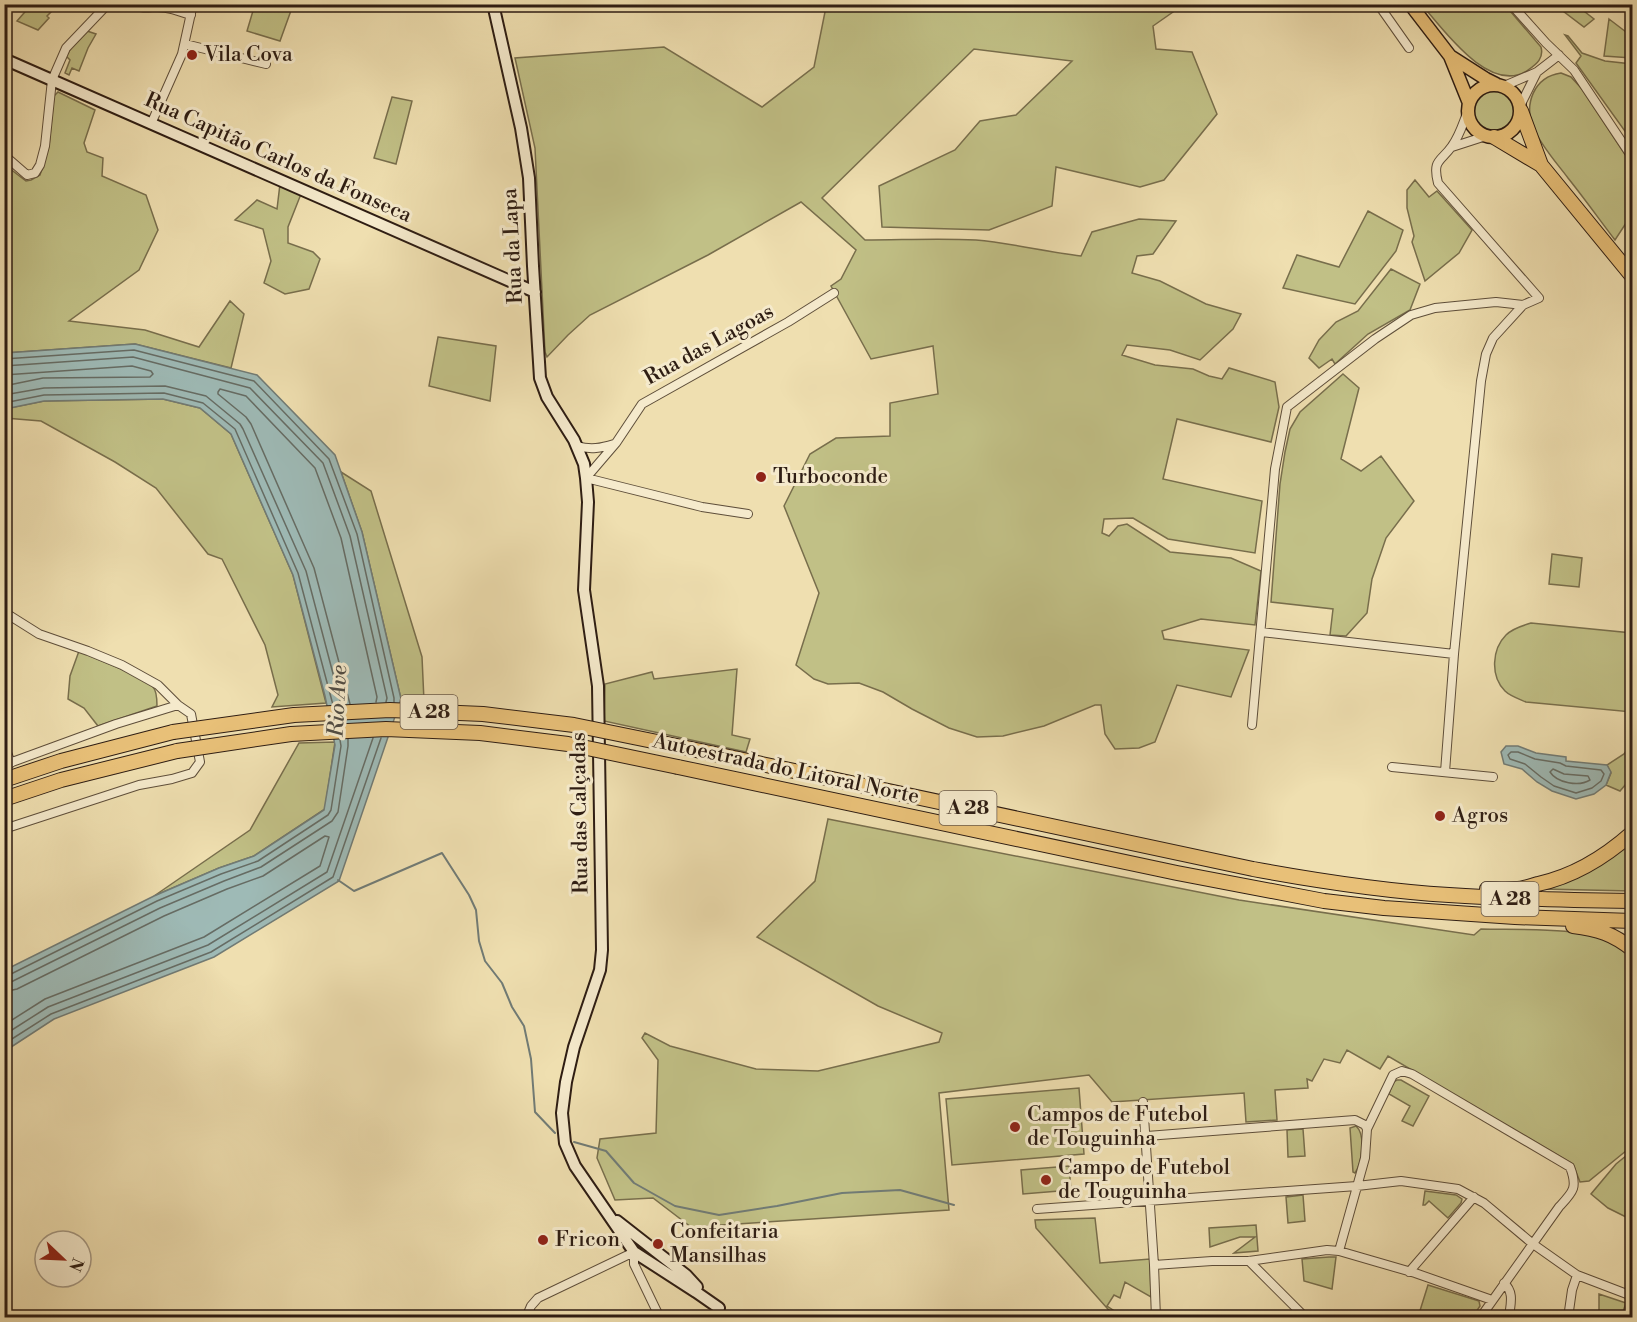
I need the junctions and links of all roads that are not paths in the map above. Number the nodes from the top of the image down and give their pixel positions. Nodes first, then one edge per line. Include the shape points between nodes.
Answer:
1 (108, 4) edge
2 (131, 4) edge
3 (193, 4) edge
4 (493, 4) edge
5 (1378, 4) edge
6 (1410, 4) edge
7 (1511, 4) edge
8 (191, 15) junction
9 (185, 44) junction
10 (1409, 48) dead end
11 (1559, 55) junction
12 (1450, 56) junction
13 (4, 59) edge
14 (266, 64) dead end
15 (1537, 72) junction
16 (52, 80) junction
17 (1500, 85) junction
18 (1469, 107) junction
19 (1521, 109) junction
20 (151, 124) junction
21 (1490, 136) junction
22 (1452, 147) junction
23 (4, 155) edge
24 (1632, 157) edge
25 (1541, 165) junction
26 (1632, 276) edge
27 (535, 292) junction
28 (834, 293) dead end
29 (1523, 305) junction
30 (615, 443) junction
31 (577, 447) junction
32 (586, 478) junction
33 (748, 514) dead end
34 (4, 612) edge
35 (1261, 632) junction
36 (1454, 654) junction
37 (178, 705) junction
38 (1252, 725) dead end
39 (4, 745) edge
40 (8, 764) edge
41 (1392, 767) dead end
42 (1445, 772) junction
43 (1493, 777) dead end
44 (4, 780) edge
45 (4, 800) edge
46 (4, 829) edge
47 (1632, 833) edge
48 (1446, 895) junction
49 (1632, 901) edge
50 (1515, 917) junction
51 (1632, 921) edge
52 (1632, 949) edge
53 (1143, 1102) dead end
54 (1367, 1129) junction
55 (1147, 1136) junction
56 (1357, 1186) junction
57 (1474, 1197) junction
58 (1149, 1200) junction
59 (1037, 1209) dead end
60 (607, 1213) junction
61 (643, 1242) junction
62 (1533, 1244) junction
63 (1339, 1251) junction
64 (634, 1252) junction
65 (1249, 1261) junction
66 (1154, 1265) junction
67 (1409, 1272) junction
68 (1577, 1275) junction
69 (1504, 1283) junction
70 (1632, 1296) edge
71 (1492, 1300) junction
72 (719, 1308) junction
73 (526, 1317) edge
74 (660, 1317) edge
75 (726, 1317) edge
76 (1156, 1317) edge
77 (1306, 1317) edge
78 (1480, 1317) edge
79 (1509, 1317) edge
80 (1568, 1317) edge

1 - 16 street via 66,48
2 - 8 street
3 - 8 street
4 - 27 main road, Rua da Lapa via 530,178
5 - 10 street
6 - 12 main road
7 - 11 street
8 - 9 street
9 - 14 street
9 - 20 street
11 - 15 street
11 - 24 street via 1574,70
12 - 17 main road
12 - 18 main road
13 - 16 main road, Rua Capitão Carlos da Fonseca
15 - 17 street
15 - 19 street
16 - 20 main road, Rua Capitão Carlos da Fonseca
16 - 23 street via 45,146 35,173 27,175
17 - 18 main road via 1479,89
17 - 19 main road via 1515,95
18 - 21 main road via 1473,126
18 - 22 street
19 - 21 main road via 1519,122 1509,132
19 - 25 highway
20 - 27 main road, Rua Capitão Carlos da Fonseca
21 - 22 street
21 - 25 highway
22 - 29 street via 1438,160 1438,183 1539,298
25 - 26 highway
27 - 31 main road, Rua da Lapa via 540,378
28 - 30 street, Rua das Lagoas via 642,404
29 - 35 street via 1496,302 1436,308 1411,315 1287,407 1275,469
29 - 36 street via 1493,338 1486,354
30 - 31 street via 602,448
30 - 32 street, Rua das Lagoas
31 - 32 main road, Rua da Lapa
32 - 33 street via 702,507
32 - 60 main road, Rua das Calçadas via 584,590 598,686 602,950 600,970 574,1047 562,1113 565,1143 575,1166
34 - 37 street via 39,634 122,665 158,685
35 - 36 street
35 - 38 street
36 - 42 street
37 - 40 street
37 - 46 street via 191,714 201,762 192,773 139,785
39 - 40 street
41 - 42 street
42 - 43 street
44 - 48 highway, Autoestrada do Litoral Norte / A 28, bridge via 173,732 294,715 390,710 483,714 574,725 1253,869 1363,887
45 - 50 highway, Autoestrada do Litoral Norte / A 28, bridge via 61,780 177,751 291,734 386,729 480,733 568,744 1324,901
47 - 48 highway via 1594,862 1551,881 1517,889 1451,889
48 - 49 highway, Autoestrada do Litoral Norte / A 28
50 - 51 highway, Autoestrada do Litoral Norte / A 28
50 - 52 highway via 1605,932
53 - 55 street
54 - 55 street via 1355,1120
54 - 56 street via 1365,1158
54 - 62 street via 1393,1075 1401,1071 1570,1167 1574,1187
55 - 58 street
56 - 57 street via 1401,1181 1458,1189
56 - 58 street
56 - 63 street
57 - 62 street
57 - 67 street
58 - 59 street
58 - 66 street
60 - 61 main road
60 - 64 main road, Rua das Calçadas
61 - 64 main road
61 - 72 main road via 686,1275
62 - 68 street
62 - 69 street
63 - 65 street
63 - 67 street
64 - 72 main road
64 - 73 street via 538,1298
64 - 74 street via 634,1264
65 - 66 street
65 - 77 street
66 - 76 street
67 - 71 street
68 - 70 street
68 - 80 street
69 - 71 street
69 - 79 street via 1512,1294
71 - 78 street
72 - 75 main road

